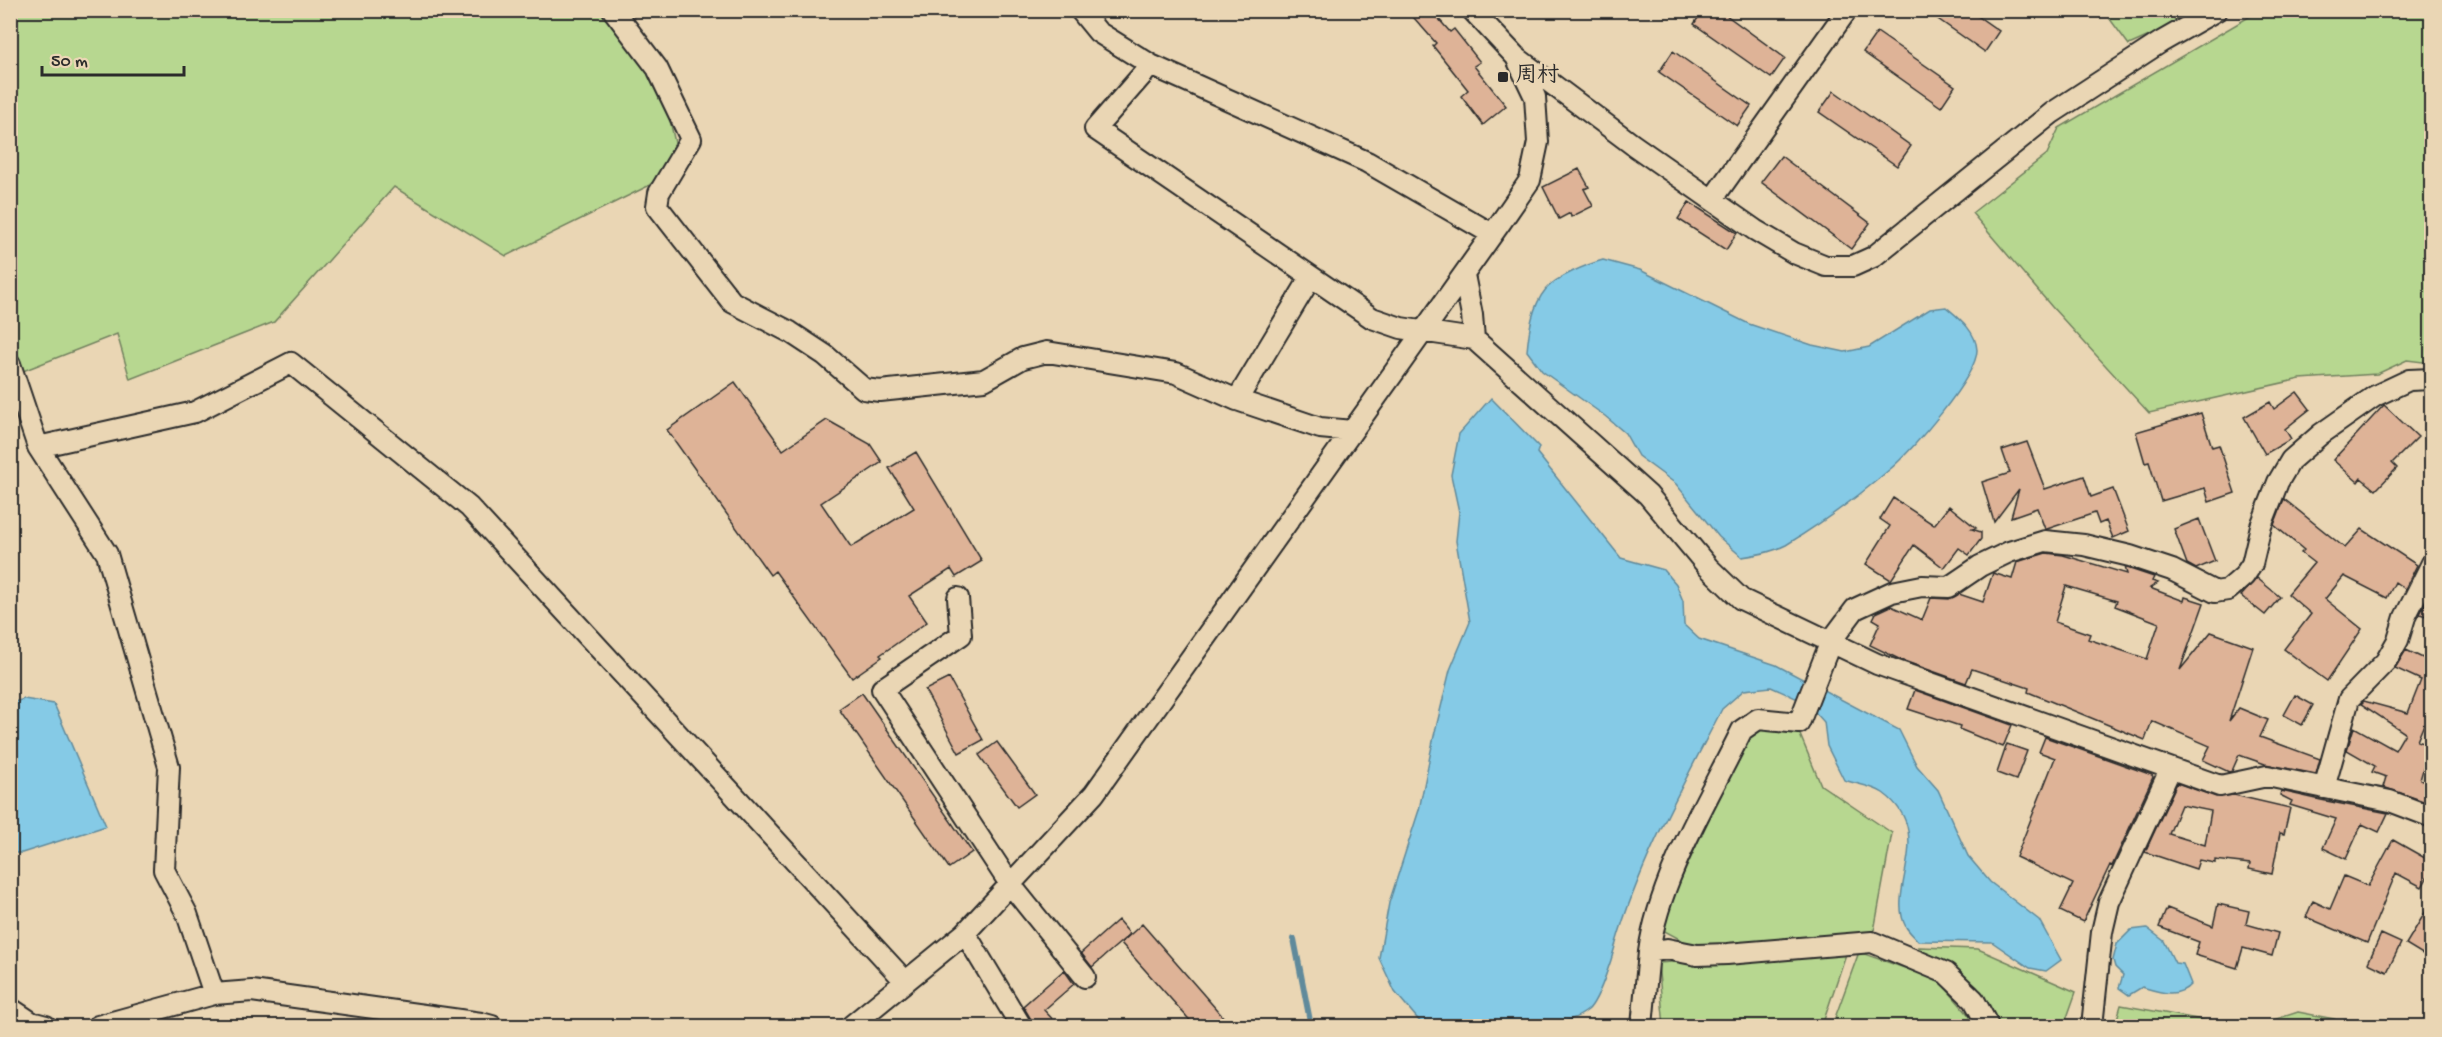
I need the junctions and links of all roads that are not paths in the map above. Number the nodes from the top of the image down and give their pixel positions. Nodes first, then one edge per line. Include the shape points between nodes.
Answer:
1 (613, 10) edge
2 (1080, 10) edge
3 (1472, 10) edge
4 (1847, 10) edge
5 (2217, 10) edge
6 (1516, 57) junction
7 (1151, 65) junction
8 (1712, 200) junction
9 (1492, 234) junction
10 (1464, 275) junction
11 (1311, 277) junction
12 (1424, 330) junction
13 (1474, 339) junction
14 (10, 364) edge
15 (2432, 379) edge
16 (1237, 400) junction
17 (1352, 431) junction
18 (38, 447) junction
19 (2432, 563) edge
20 (958, 598) dead end
21 (1831, 641) junction
22 (2170, 770) junction
23 (2324, 788) junction
24 (2432, 817) edge
25 (1010, 885) junction
26 (965, 933) junction
27 (1649, 952) junction
28 (1085, 977) dead end
29 (905, 981) junction
30 (214, 994) junction
31 (10, 1008) edge
32 (46, 1026) edge
33 (98, 1026) edge
34 (492, 1026) edge
35 (851, 1026) edge
36 (1021, 1026) edge
37 (1642, 1026) edge
38 (1988, 1026) edge
39 (2092, 1026) edge

1 - 16 street via 657,68 691,139 659,192 657,206 732,302 825,355 864,389 880,391 984,380 1023,357 1047,352 1176,373
2 - 7 street via 1098,32
3 - 6 street
4 - 8 street
5 - 8 street via 2052,113 1898,238 1853,266 1826,266 1794,253
6 - 8 street
6 - 9 street via 1535,97 1538,142 1530,180
7 - 9 street via 1367,162
7 - 11 street via 1095,129
9 - 10 street
10 - 12 street
10 - 13 street
11 - 12 street via 1372,318 1401,328
11 - 16 street
12 - 13 street
12 - 17 street
13 - 21 street via 1648,495 1708,567 1742,598
14 - 18 street
15 - 21 street via 2409,380 2375,396 2291,460 2265,515 2252,564 2228,590 2215,592 2172,570 2130,556 2044,541 1980,566 1949,587 1922,586 1892,592 1855,609
16 - 17 street via 1320,428
17 - 25 street via 1094,794
18 - 29 street via 195,412 291,363 469,507
18 - 30 street via 107,554 169,767 164,870 187,914
19 - 23 street via 2390,654 2349,699
20 - 25 street via 961,635 882,689
21 - 22 street via 1877,664
21 - 27 street via 1799,723 1758,719 1742,730 1670,878 1653,924
22 - 23 street via 2220,786 2267,776
22 - 39 street via 2109,902
23 - 24 street via 2390,801
25 - 26 street
25 - 28 street
26 - 29 street
26 - 36 street
27 - 37 street
27 - 38 street via 1667,949 1697,955 1727,954 1872,942 1946,973 1974,1000
29 - 35 street
30 - 33 street
30 - 34 street via 282,994
31 - 32 street

